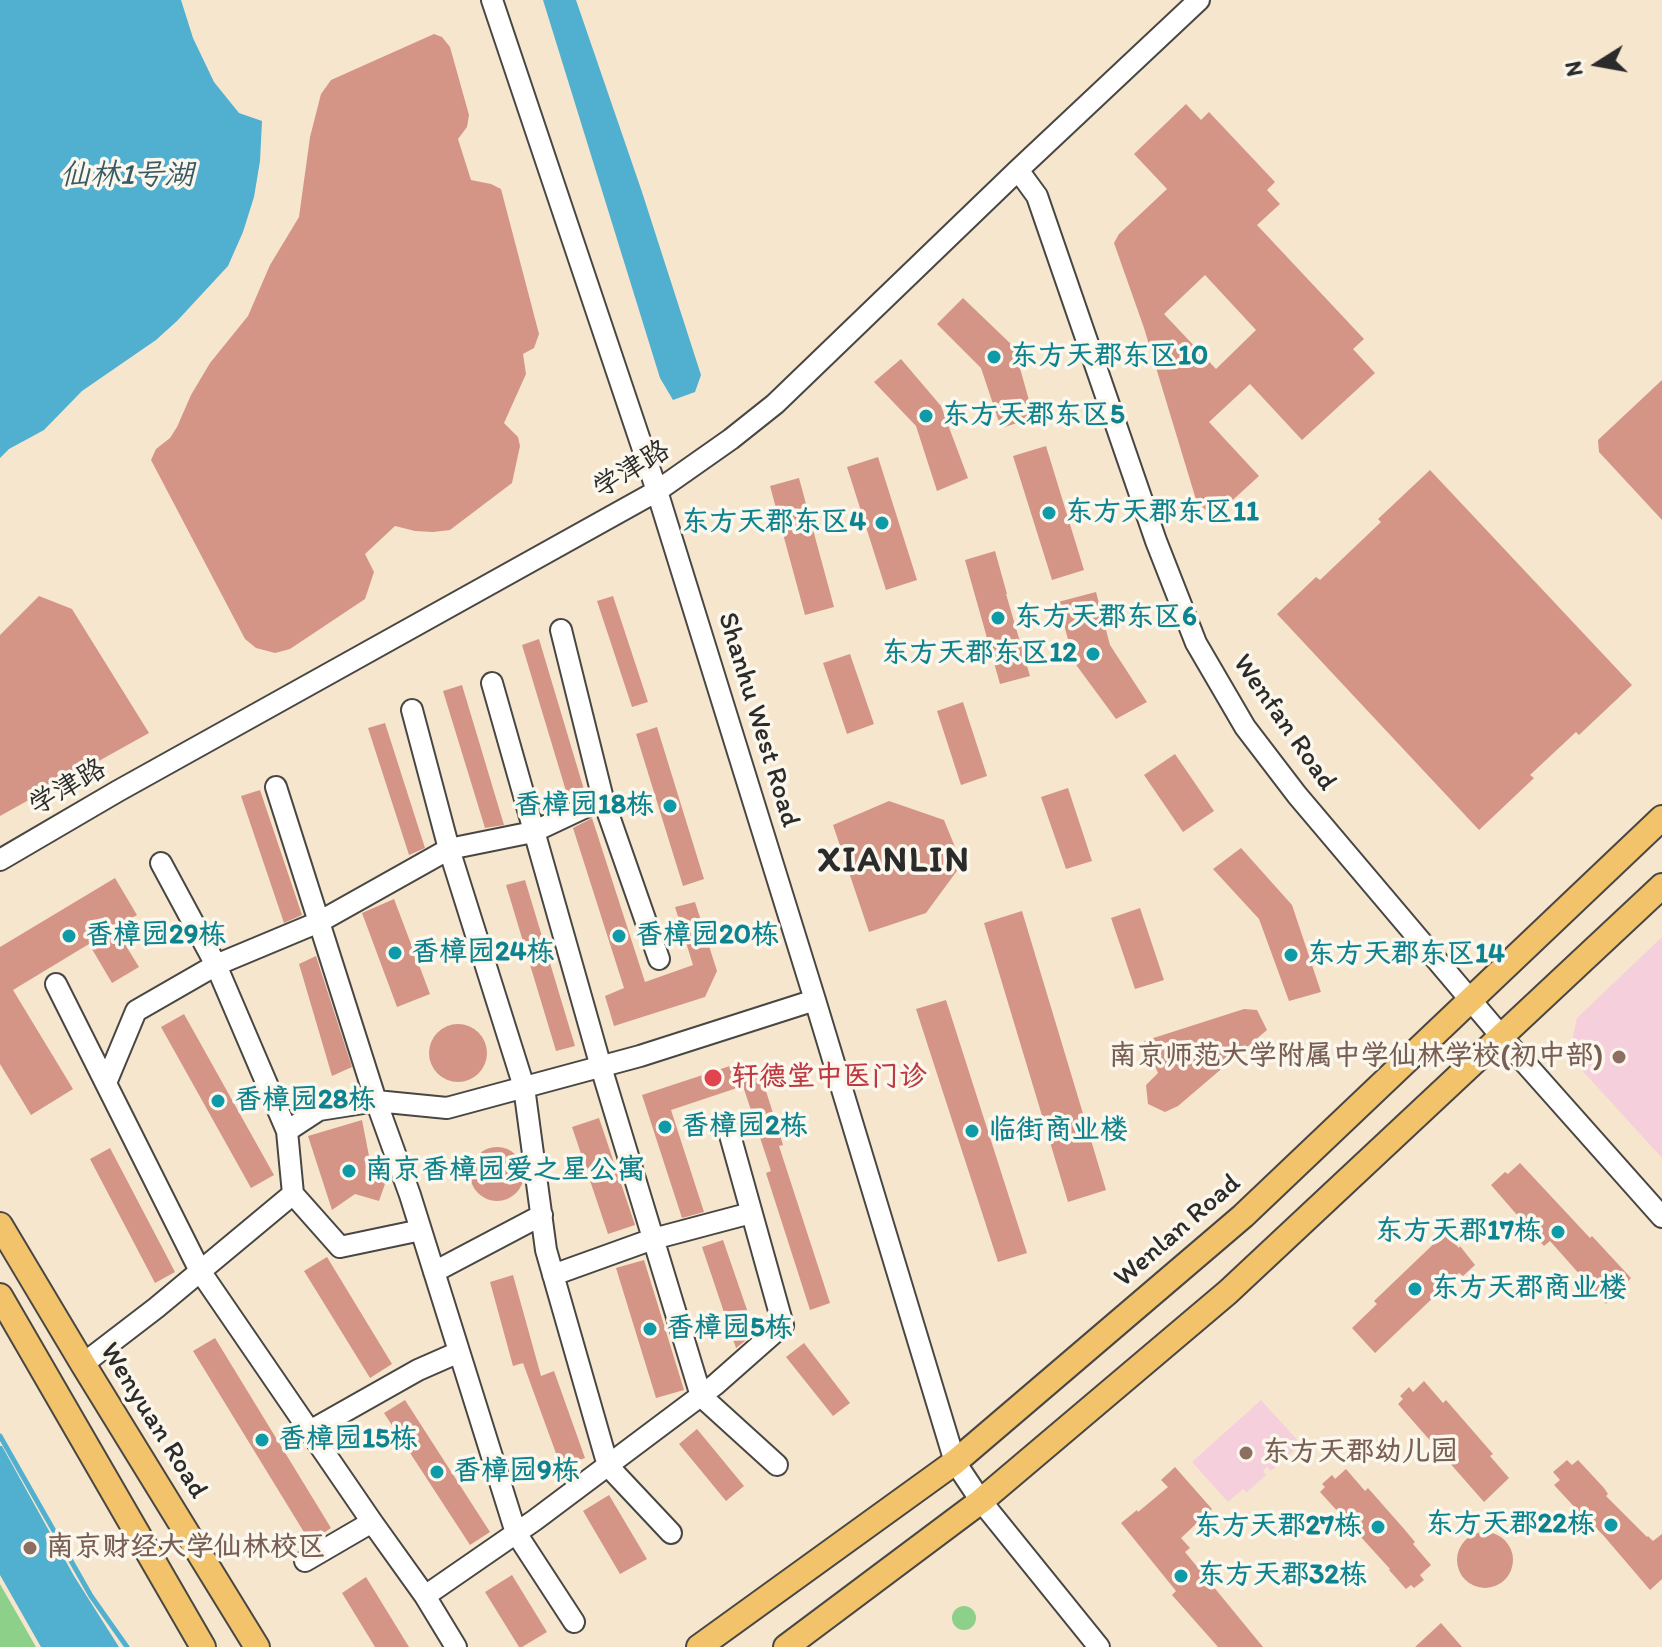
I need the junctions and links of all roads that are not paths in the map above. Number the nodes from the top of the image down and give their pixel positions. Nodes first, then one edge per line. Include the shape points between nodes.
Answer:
1 (492, 0) edge
2 (1199, 0) edge
3 (1018, 170) junction
4 (657, 491) junction
5 (561, 630) dead end
6 (492, 683) dead end
7 (412, 710) dead end
8 (276, 787) dead end
9 (603, 799) junction
10 (1662, 818) edge
11 (533, 832) junction
12 (449, 849) junction
13 (0, 860) edge
14 (161, 863) dead end
15 (1662, 886) edge
16 (319, 922) junction
17 (659, 959) dead end
18 (216, 965) junction
19 (56, 984) dead end
20 (815, 1000) junction
21 (1472, 1000) junction
22 (1501, 1036) junction
23 (601, 1067) junction
24 (106, 1083) junction
25 (524, 1087) junction
26 (376, 1101) junction
27 (728, 1128) dead end
28 (287, 1131) junction
29 (293, 1194) junction
30 (751, 1213) junction
31 (542, 1215) junction
32 (1662, 1217) edge
33 (0, 1225) edge
34 (421, 1230) junction
35 (653, 1239) junction
36 (200, 1271) junction
37 (434, 1272) junction
38 (553, 1275) junction
39 (0, 1296) edge
40 (459, 1352) junction
41 (83, 1364) junction
42 (701, 1396) junction
43 (310, 1431) junction
44 (955, 1462) junction
45 (777, 1465) dead end
46 (608, 1466) junction
47 (981, 1501) junction
48 (372, 1522) junction
49 (516, 1533) junction
50 (671, 1533) dead end
51 (305, 1561) dead end
52 (425, 1596) junction
53 (574, 1622) dead end
54 (203, 1647) edge
55 (257, 1647) edge
56 (456, 1647) edge
57 (699, 1647) edge
58 (786, 1647) edge
59 (1099, 1647) edge

1 - 4 street, Shanhu West Road
2 - 3 street, 学津路
3 - 4 street, 学津路 via 775,404
3 - 21 street, Wenfan Road via 1037,196 1196,643 1245,727 1297,795
4 - 13 street, 学津路
4 - 20 street, Shanhu West Road
5 - 9 street
6 - 11 street
7 - 12 street
8 - 16 street
9 - 11 street
9 - 17 street
10 - 21 main road, Wenlan Road
11 - 12 street
11 - 23 street
12 - 16 street
12 - 25 street
14 - 18 street
15 - 22 main road
16 - 18 street
16 - 26 street
18 - 24 street via 136,1011
18 - 28 street
19 - 24 street
20 - 23 street
20 - 44 street, Shanhu West Road
21 - 22 street, Wenfan Road
21 - 44 main road, Wenlan Road via 1243,1216
22 - 32 street, Wenfan Road
22 - 47 main road via 1228,1292
23 - 25 street
23 - 35 street
24 - 36 street
25 - 26 street via 447,1108
25 - 31 street
26 - 28 street via 319,1110
26 - 34 street
27 - 30 street
28 - 29 street
29 - 34 street via 340,1247
29 - 36 street
30 - 35 street
30 - 42 street via 783,1325
31 - 37 street
31 - 38 street
33 - 41 main road, Wenyuan Road
34 - 37 street
35 - 38 street
35 - 42 street
36 - 41 street
36 - 43 street
37 - 40 street
38 - 46 street
39 - 54 main road
40 - 43 street
40 - 49 street
41 - 55 main road, Wenyuan Road
42 - 45 street
42 - 46 street
43 - 48 street
44 - 47 street, Shanhu West Road
44 - 57 main road, Wenlan Road
46 - 49 street
46 - 50 street
47 - 58 main road
47 - 59 street, Shanhu West Road
48 - 51 street
48 - 52 street
49 - 52 street
49 - 53 street
52 - 56 street

